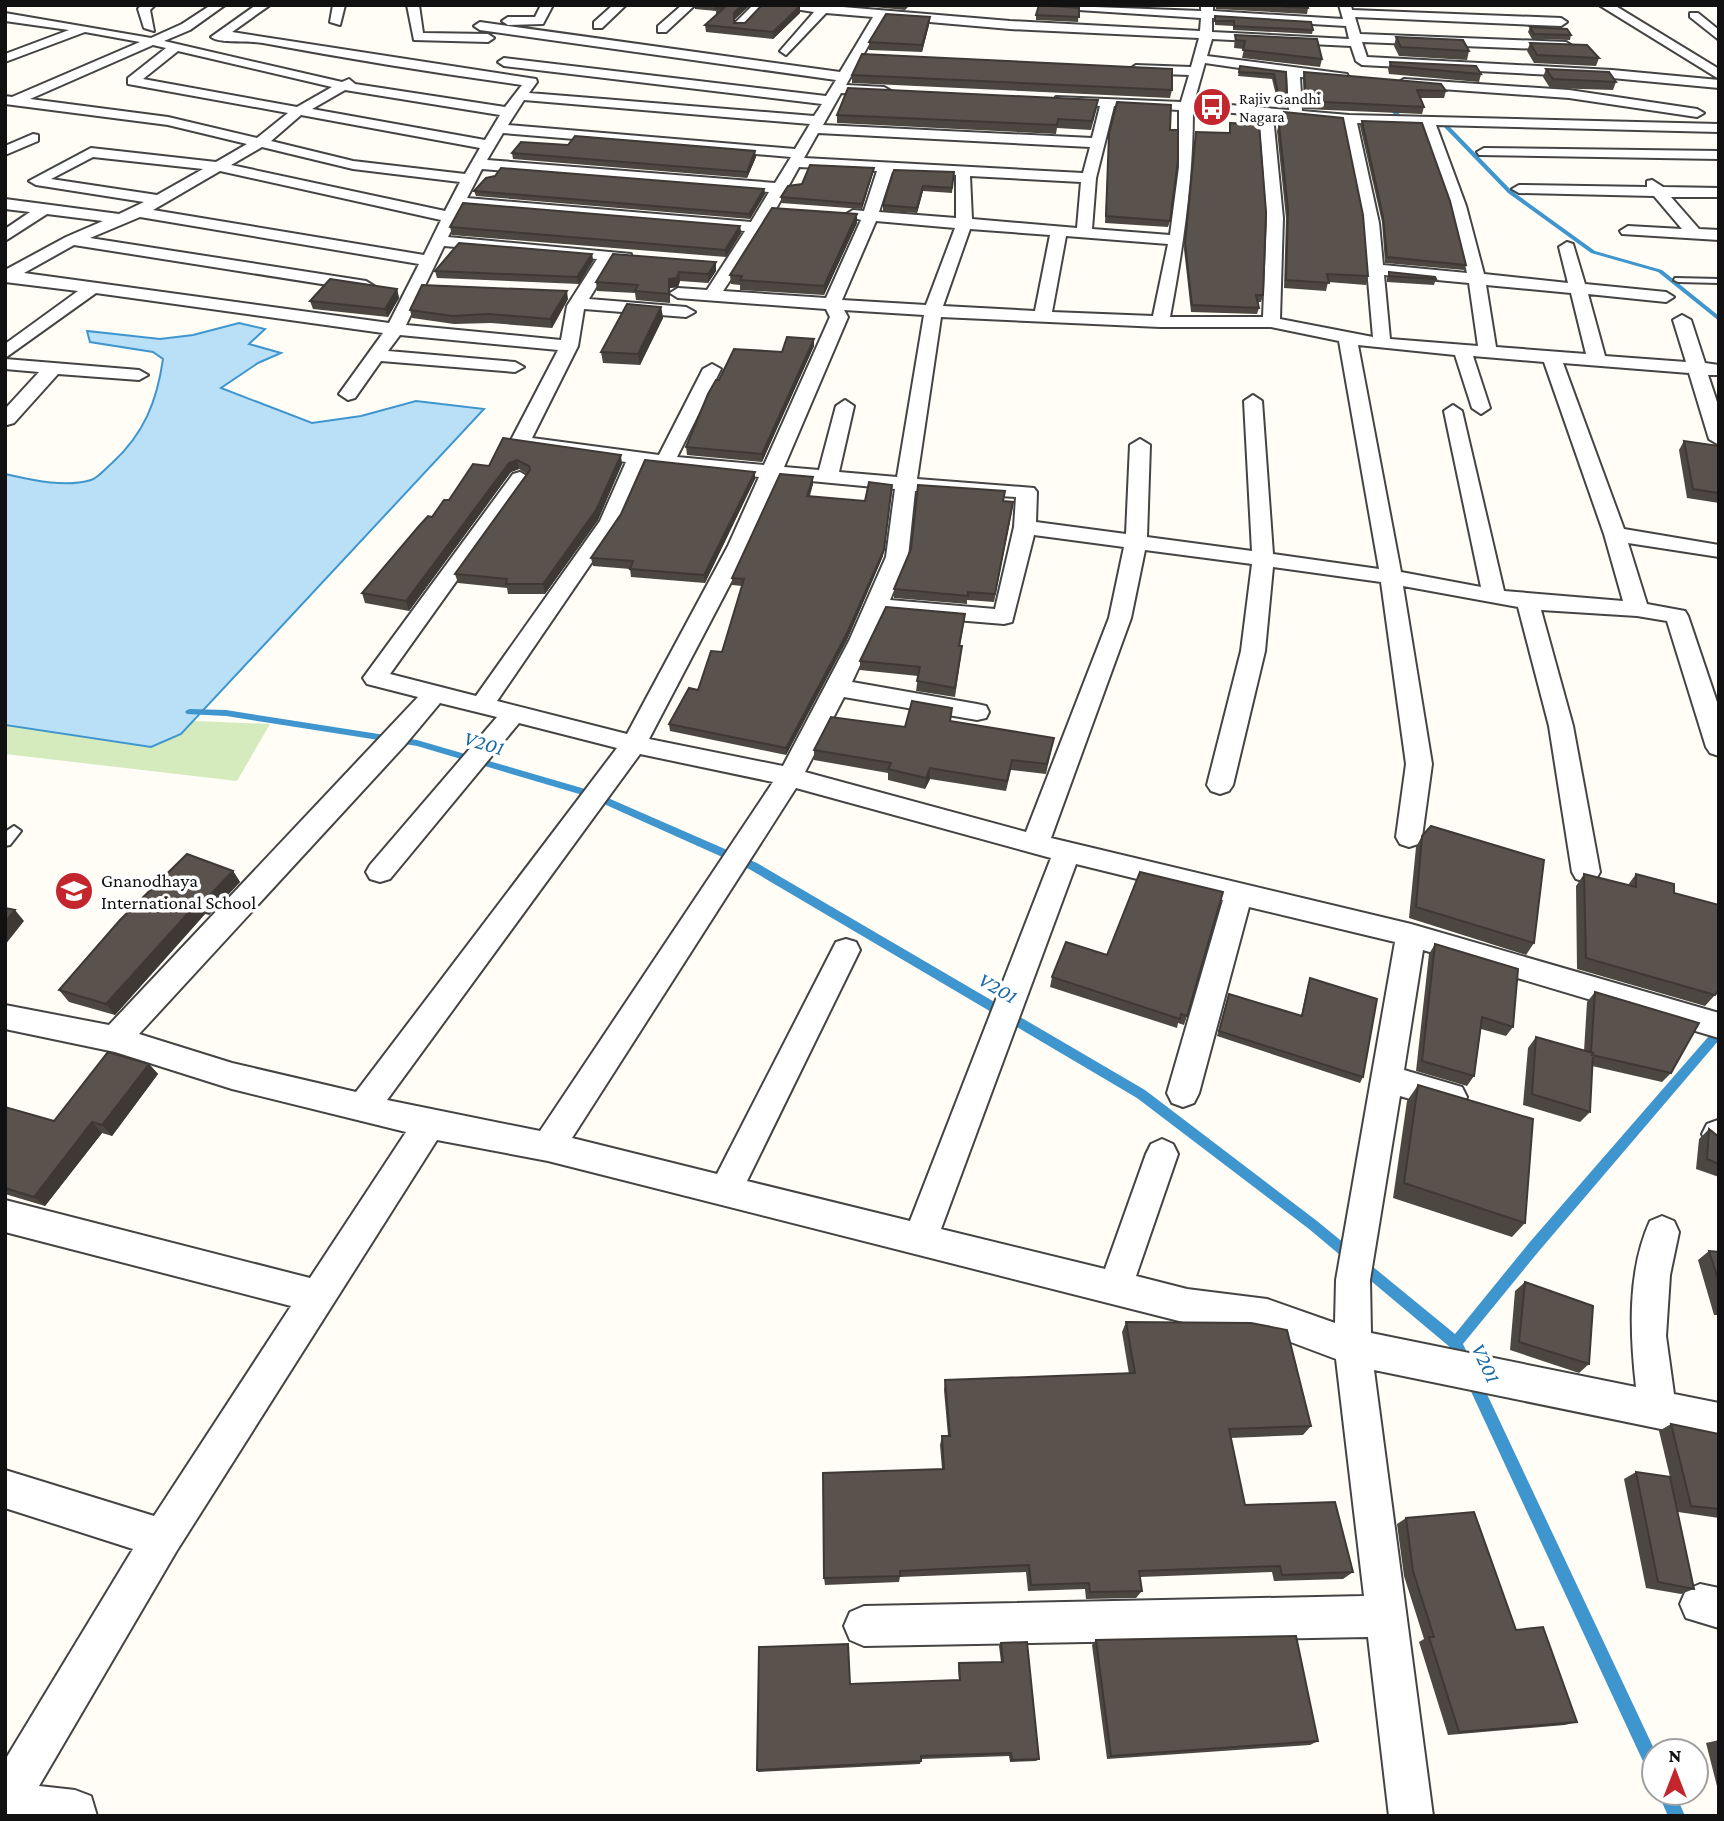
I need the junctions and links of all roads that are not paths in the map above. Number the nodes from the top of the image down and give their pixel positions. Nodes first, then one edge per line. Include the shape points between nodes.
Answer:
1 (23, 5) edge
2 (149, 5) edge
3 (219, 5) edge
4 (264, 5) edge
5 (338, 5) edge
6 (413, 5) edge
7 (547, 5) edge
8 (620, 5) edge
9 (689, 5) edge
10 (760, 5) edge
11 (775, 5) edge
12 (910, 5) edge
13 (1048, 5) edge
14 (1539, 5) edge
15 (1605, 5) edge
16 (822, 10) junction
17 (60, 11) dead end
18 (1206, 11) edge
19 (5, 12) edge
20 (1346, 14) edge
21 (880, 15) junction
22 (1693, 15) dead end
23 (901, 16) junction
24 (5, 17) edge
25 (480, 20) junction
26 (37, 22) junction
27 (336, 22) dead end
28 (1560, 22) junction
29 (598, 25) dead end
30 (740, 25) edge
31 (84, 29) junction
32 (662, 29) dead end
33 (5, 33) edge
34 (151, 35) junction
35 (219, 36) junction
36 (1719, 36) edge
37 (1206, 37) junction
38 (488, 38) junction
39 (1356, 41) junction
40 (1585, 47) junction
41 (174, 48) junction
42 (786, 51) dead end
43 (190, 52) junction
44 (5, 58) edge
45 (386, 62) junction
46 (1196, 65) junction
47 (1119, 68) edge
48 (498, 69) junction
49 (1293, 72) junction
50 (1612, 74) junction
51 (1719, 75) edge
52 (1360, 79) edge
53 (1387, 82) edge
54 (1719, 84) edge
55 (343, 86) junction
56 (838, 89) junction
57 (905, 92) edge
58 (519, 96) junction
59 (1041, 99) edge
60 (1108, 102) junction
61 (8, 103) edge
62 (1186, 108) junction
63 (297, 112) junction
64 (508, 112) junction
65 (1266, 114) junction
66 (1296, 116) junction
67 (1719, 117) edge
68 (1349, 119) junction
69 (1424, 122) junction
70 (817, 125) junction
71 (1602, 126) junction
72 (498, 128) junction
73 (1719, 128) edge
74 (33, 138) dead end
75 (261, 142) junction
76 (1100, 143) junction
77 (487, 145) junction
78 (5, 151) edge
79 (1484, 152) dead end
80 (1626, 153) junction
81 (1719, 155) edge
82 (796, 157) junction
83 (216, 166) junction
84 (886, 167) junction
85 (473, 171) junction
86 (963, 171) junction
87 (1089, 178) junction
88 (779, 188) junction
89 (1519, 189) dead end
90 (1659, 192) junction
91 (1719, 193) edge
92 (160, 200) junction
93 (5, 204) edge
94 (44, 209) junction
95 (453, 209) junction
96 (138, 212) junction
97 (832, 214) edge
98 (870, 217) junction
99 (120, 219) junction
100 (964, 224) junction
101 (758, 227) junction
102 (1059, 231) junction
103 (1628, 231) dead end
104 (1084, 233) junction
105 (1695, 234) junction
106 (1719, 234) edge
107 (5, 236) edge
108 (72, 240) junction
109 (1177, 240) junction
110 (439, 241) junction
111 (1567, 247) dead end
112 (608, 255) junction
113 (635, 258) edge
114 (431, 261) junction
115 (1376, 269) junction
116 (6, 276) edge
117 (1478, 278) junction
118 (1678, 279) dead end
119 (1719, 281) edge
120 (1577, 288) junction
121 (91, 289) junction
122 (410, 289) junction
123 (678, 293) edge
124 (578, 296) junction
125 (711, 296) junction
126 (1666, 297) dead end
127 (832, 304) junction
128 (933, 311) junction
129 (686, 313) dead end
130 (1043, 314) junction
131 (1682, 320) dead end
132 (1160, 322) junction
133 (1271, 322) junction
134 (395, 329) junction
135 (1348, 340) junction
136 (1382, 344) junction
137 (569, 346) junction
138 (1461, 350) junction
139 (1488, 352) junction
140 (5, 353) edge
141 (376, 355) junction
142 (1552, 358) junction
143 (1597, 361) junction
144 (5, 364) edge
145 (515, 367) dead end
146 (54, 368) junction
147 (712, 369) dead end
148 (1696, 369) junction
149 (1719, 370) edge
150 (139, 375) dead end
151 (348, 394) dead end
152 (1253, 401) dead end
153 (845, 406) dead end
154 (1481, 408) dead end
155 (1453, 411) dead end
156 (7, 419) edge
157 (1719, 439) edge
158 (1140, 444) dead end
159 (637, 459) junction
160 (665, 463) junction
161 (774, 472) junction
162 (520, 478) edge
163 (827, 478) junction
164 (906, 484) junction
165 (1025, 527) junction
166 (1615, 534) junction
167 (1136, 542) junction
168 (1719, 551) edge
169 (1263, 559) junction
170 (1391, 577) junction
171 (1494, 595) junction
172 (1528, 601) junction
173 (876, 606) junction
174 (1637, 610) junction
175 (835, 687) junction
176 (433, 694) junction
177 (482, 705) junction
178 (977, 712) dead end
179 (513, 713) junction
180 (634, 744) junction
181 (1719, 747) edge
182 (790, 777) junction
183 (1220, 785) dead end
184 (1409, 837) dead end
185 (1035, 844) junction
186 (1067, 852) junction
187 (380, 872) dead end
188 (1586, 872) edge
189 (1239, 893) junction
190 (1411, 935) junction
191 (846, 950) dead end
192 (5, 1017) edge
193 (1711, 1023) edge
194 (115, 1039) junction
195 (1387, 1079) junction
196 (1183, 1093) dead end
197 (1475, 1104) edge
198 (363, 1108) junction
199 (429, 1124) junction
200 (548, 1147) junction
201 (1163, 1154) dead end
202 (725, 1191) junction
203 (5, 1216) edge
204 (1662, 1232) dead end
205 (920, 1240) junction
206 (1115, 1288) junction
207 (320, 1297) junction
208 (1353, 1347) junction
209 (1657, 1409) junction
210 (1719, 1422) edge
211 (5, 1489) edge
212 (162, 1538) junction
213 (1388, 1616) junction
214 (864, 1626) dead end
215 (5, 1803) edge
216 (75, 1816) edge
217 (1411, 1816) edge

1 - 19 street
2 - 34 street via 144,9
3 - 34 street via 186,27
4 - 35 street
5 - 27 street
6 - 38 street via 418,37
7 - 25 street via 539,21
8 - 29 street
9 - 32 street
10 - 30 street
11 - 16 street
12 - 23 street
13 - 18 street
14 - 28 street
15 - 51 street
16 - 21 street
16 - 42 street
17 - 26 street
18 - 20 street
18 - 37 street
20 - 28 street
20 - 39 street
21 - 23 street
21 - 56 street via 864,55
22 - 36 street
23 - 37 street
24 - 26 street
25 - 38 street
25 - 56 street
26 - 31 street
26 - 33 street
28 - 40 street
31 - 34 street
31 - 44 street
34 - 41 street
34 - 61 street
35 - 43 street
35 - 45 street via 245,36
37 - 39 street
37 - 46 street
38 - 48 street
39 - 40 street
39 - 50 street via 1362,61
40 - 50 street
41 - 43 street
41 - 63 street via 133,81
43 - 55 street
45 - 48 street
45 - 55 street
46 - 47 street
46 - 49 street
46 - 62 street
48 - 56 street via 662,83
48 - 58 street via 531,82
49 - 52 street
49 - 66 street
50 - 54 street
53 - 67 street via 1569,94
55 - 63 street
55 - 64 street
56 - 57 street
56 - 70 street
58 - 64 street
58 - 70 street
59 - 60 street
60 - 62 street
60 - 76 street
61 - 75 street via 168,121
62 - 65 street
62 - 109 street via 1186,167
63 - 75 street
63 - 77 street
64 - 72 street
65 - 66 street
65 - 133 street via 1275,218
66 - 68 street
68 - 69 street
68 - 115 street
69 - 71 street
69 - 117 street via 1440,149 1470,238
70 - 76 street
70 - 82 street
71 - 73 street
71 - 80 street
72 - 77 street
72 - 82 street
74 - 78 street
75 - 83 street
75 - 85 street via 353,165
76 - 87 street
77 - 85 street
79 - 80 street
80 - 81 street
80 - 90 street
82 - 84 street
82 - 88 street
83 - 92 street
83 - 92 street via 91,152 36,181
83 - 95 street
84 - 86 street
84 - 98 street
85 - 88 street
85 - 95 street
86 - 87 street
86 - 100 street
87 - 104 street
88 - 101 street via 776,209
89 - 90 street
90 - 91 street
90 - 105 street
92 - 96 street
93 - 94 street
94 - 99 street
94 - 107 street
95 - 101 street
95 - 110 street
96 - 99 street
96 - 114 street
97 - 98 street
98 - 100 street
98 - 127 street
99 - 108 street
100 - 102 street
100 - 128 street
101 - 125 street via 725,265
102 - 104 street
102 - 130 street
103 - 105 street
104 - 109 street
105 - 106 street
108 - 116 street
108 - 122 street
109 - 132 street
110 - 112 street
110 - 114 street
111 - 120 street
112 - 113 street
112 - 124 street
114 - 122 street
115 - 117 street
115 - 136 street
116 - 121 street
117 - 120 street
117 - 139 street
118 - 119 lane
120 - 126 street
120 - 143 street
121 - 134 street
121 - 140 street
122 - 134 street
123 - 125 street
124 - 129 street
124 - 137 street
125 - 127 street
127 - 128 street
127 - 161 street via 839,317
128 - 130 street
128 - 164 street
130 - 132 street
131 - 148 street
132 - 133 street
133 - 135 street
134 - 137 street
134 - 141 street
135 - 136 street
135 - 170 street
136 - 138 street
137 - 159 street via 520,442
138 - 139 street
138 - 154 street
139 - 142 street
141 - 145 street
141 - 151 street
142 - 143 street
142 - 166 street
143 - 148 street
144 - 146 street
146 - 150 street
146 - 156 street
147 - 160 street
148 - 149 street
148 - 157 street
152 - 169 street
153 - 163 street
155 - 171 street
158 - 167 street
159 - 160 street
159 - 177 street via 610,521
160 - 161 street
161 - 163 street
161 - 180 street
162 - 176 street via 375,678
163 - 164 street
164 - 165 street via 1027,492
164 - 173 street via 897,557
165 - 167 street
165 - 173 street via 1004,617
166 - 168 street
166 - 174 street
167 - 169 street
167 - 185 street via 1120,618
169 - 170 street
169 - 183 street via 1253,651
170 - 171 street
170 - 184 street via 1419,764
171 - 172 street
172 - 174 street
172 - 188 street via 1561,726
173 - 175 street
174 - 181 street via 1677,616
175 - 178 street
175 - 182 street
176 - 177 street
176 - 194 street
177 - 179 street
179 - 180 street
179 - 187 street
180 - 182 street
180 - 198 street
182 - 185 street
182 - 200 street
185 - 186 street
186 - 189 street
186 - 205 street
189 - 190 street
189 - 196 street
190 - 193 street
190 - 195 street
191 - 202 street
192 - 194 street
194 - 198 street via 232,1076
195 - 197 street
195 - 208 street via 1353,1280
198 - 199 street
199 - 200 street
199 - 207 street
200 - 202 street
201 - 206 street
202 - 205 street
203 - 207 street
204 - 209 street via 1648,1336
205 - 206 street
206 - 208 street via 1187,1306 1267,1316
207 - 212 street
208 - 209 street
208 - 213 street
209 - 210 street
211 - 212 street
212 - 215 street
213 - 214 street
213 - 217 street
215 - 216 street via 75,1812

